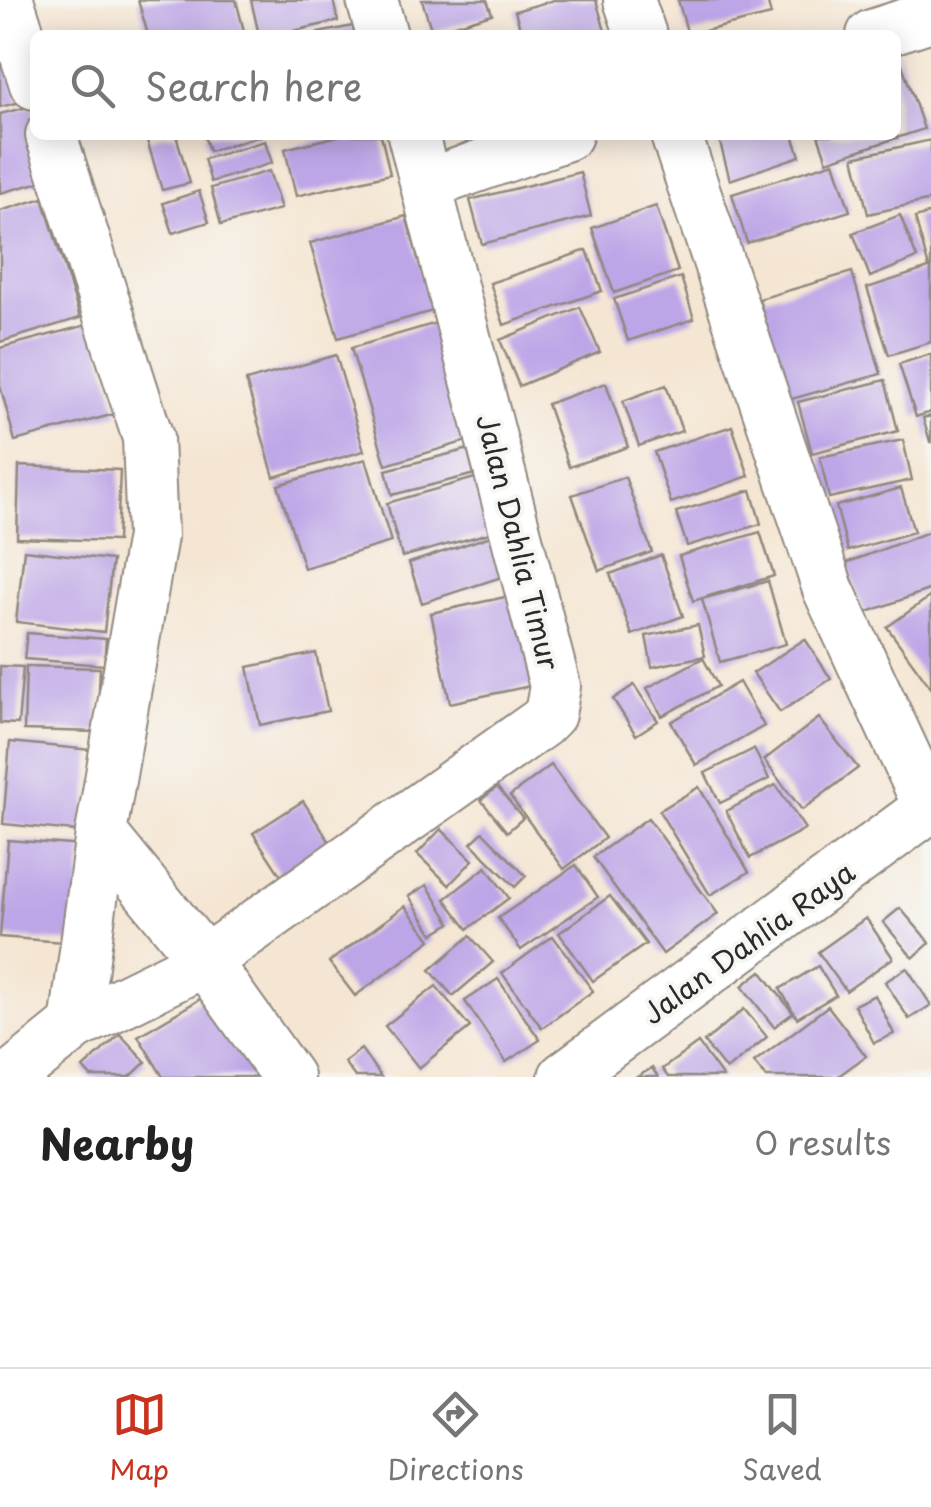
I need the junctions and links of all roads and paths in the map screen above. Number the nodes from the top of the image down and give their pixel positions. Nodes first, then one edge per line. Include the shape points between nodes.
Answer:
1 (8, 0) edge
2 (372, 0) edge
3 (629, 0) edge
4 (931, 16) edge
5 (381, 30) edge
6 (639, 30) edge
7 (888, 30) edge
8 (30, 68) edge
9 (53, 140) edge
10 (415, 140) edge
11 (553, 140) edge
12 (678, 140) edge
13 (428, 184) junction
14 (930, 807) edge
15 (101, 833) junction
16 (205, 961) junction
17 (76, 1025) junction
18 (11, 1077) edge
19 (288, 1077) edge
20 (564, 1077) edge

1 - 8 street
2 - 5 street
3 - 6 street
4 - 7 street
9 - 15 street via 148,438 152,536
10 - 13 street, Jalan Dahlia Timur
11 - 13 street
12 - 14 street via 828,589
13 - 16 street, Jalan Dahlia Timur via 555,686 550,714
14 - 20 street, Jalan Dahlia Raya
15 - 16 street
15 - 17 street
16 - 17 street, Jalan Dahlia Timur
16 - 19 street
17 - 18 street, Jalan Dahlia Timur

